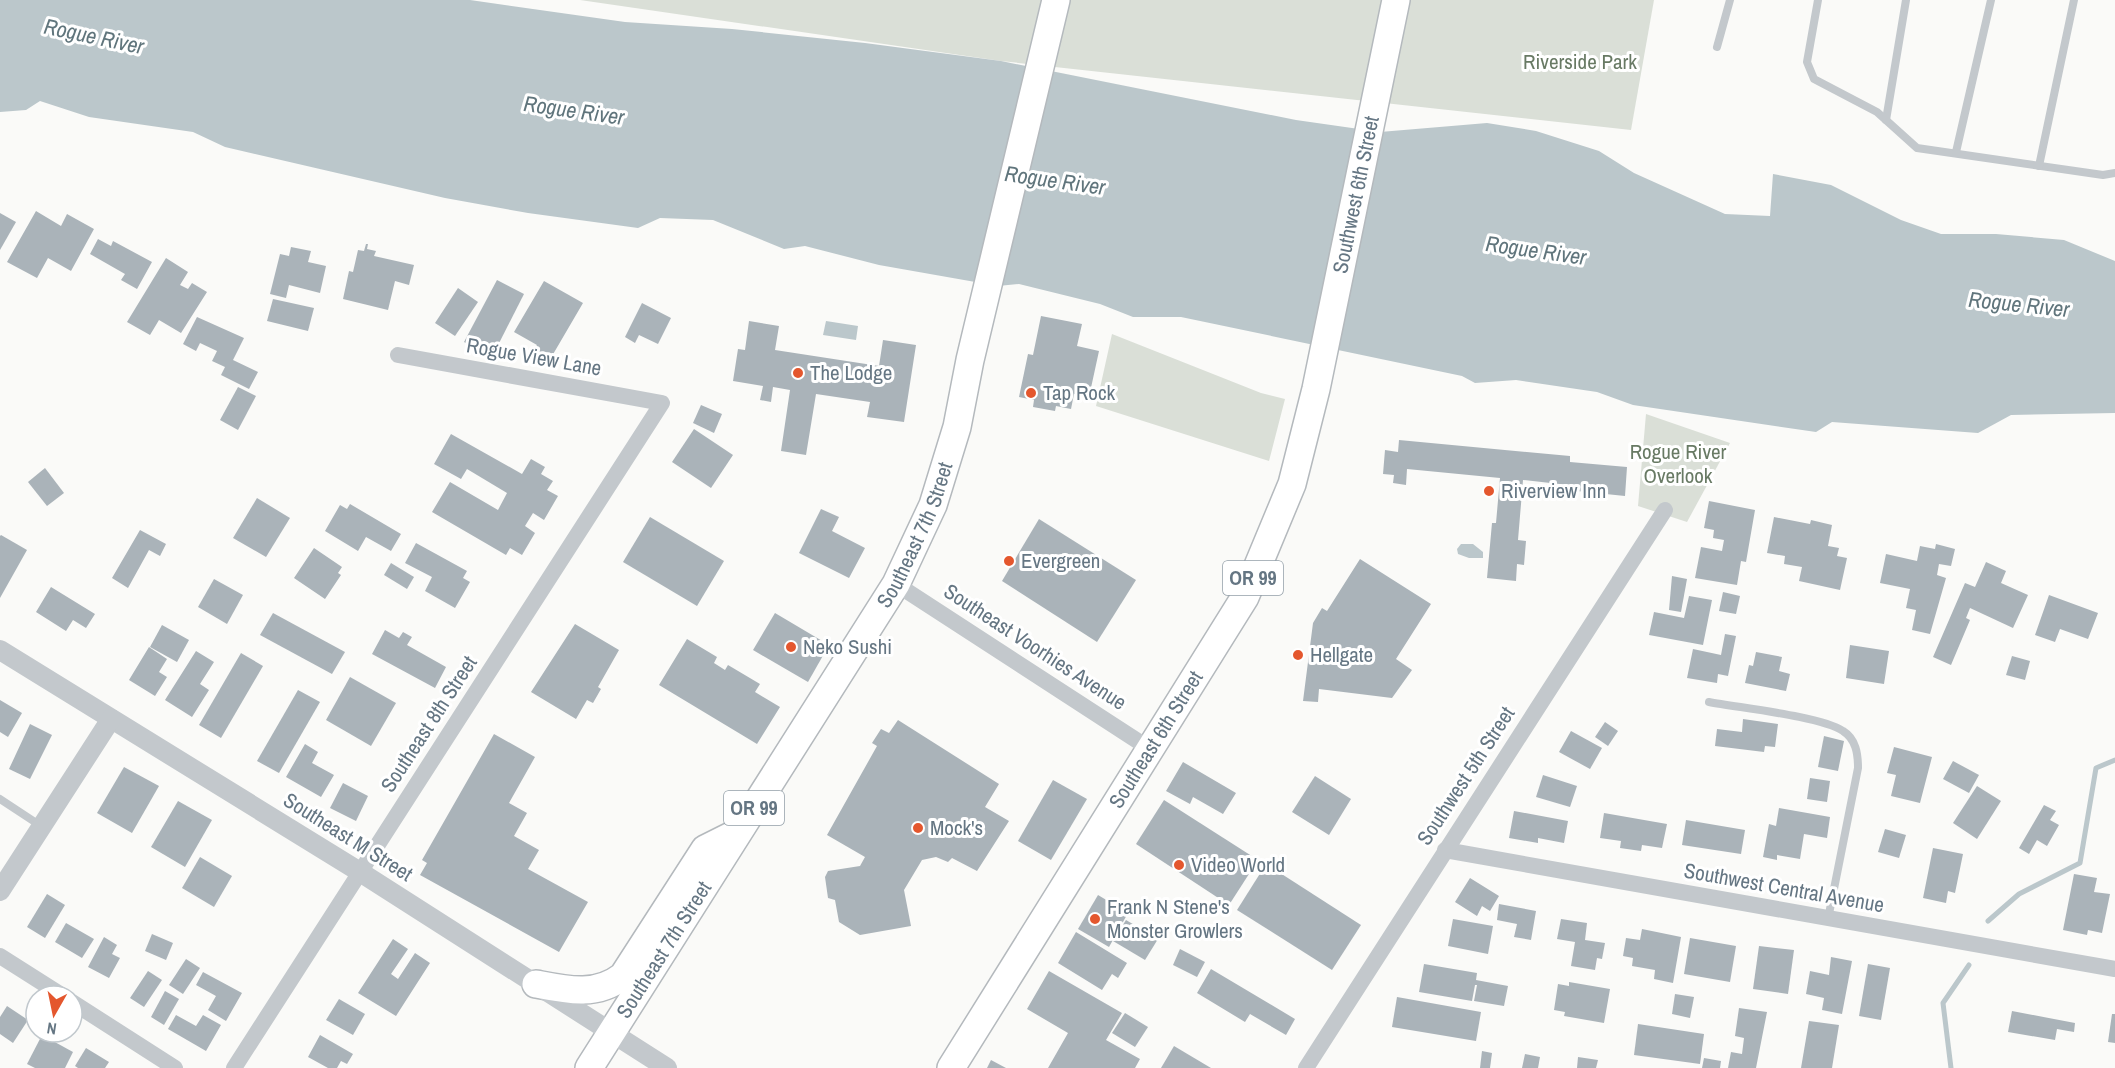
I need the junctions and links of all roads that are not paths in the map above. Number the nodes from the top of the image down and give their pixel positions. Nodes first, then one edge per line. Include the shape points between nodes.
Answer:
1 (1056, 0) edge
2 (1396, 0) edge
3 (1730, 0) edge
4 (1818, 0) edge
5 (1906, 0) edge
6 (1991, 0) edge
7 (2074, 0) edge
8 (1717, 47) dead end
9 (1886, 120) junction
10 (1956, 153) junction
11 (2039, 166) junction
12 (2115, 173) edge
13 (398, 355) dead end
14 (1316, 390) joint
15 (662, 403) joint
16 (1665, 510) dead end
17 (896, 584) junction
18 (0, 650) edge
19 (1709, 702) dead end
20 (111, 719) junction
21 (1150, 749) junction
22 (0, 799) edge
23 (41, 826) junction
24 (738, 832) junction
25 (1445, 850) junction
26 (360, 872) junction
27 (0, 891) edge
28 (1828, 919) junction
29 (0, 956) edge
30 (2115, 969) edge
31 (44, 984) edge
32 (536, 984) junction
33 (84, 1010) edge
34 (612, 1032) junction
35 (175, 1068) edge
36 (234, 1068) edge
37 (589, 1068) edge
38 (668, 1068) edge
39 (951, 1068) edge
40 (1306, 1068) edge

1 - 17 highway, Southeast 7th Street / OR 99 via 957,427 933,505
2 - 14 highway, Southwest 6th Street / OR 99
3 - 8 lane
4 - 9 lane via 1808,71 1814,79
5 - 9 lane
6 - 10 lane
7 - 11 lane
9 - 10 lane via 1917,148
10 - 11 lane
11 - 12 lane via 2103,175
13 - 15 street, Rogue View Lane
14 - 21 highway, Southeast 6th Street / OR 99 via 1292,484 1245,597
15 - 26 street, Southeast 8th Street
16 - 25 street, Southwest 5th Street
17 - 21 street, Southeast Voorhies Avenue
17 - 24 highway, Southeast 7th Street / OR 99
18 - 20 street, Southeast M Street
19 - 28 lane via 1821,723 1842,730 1852,739 1858,768
20 - 23 street
20 - 26 street, Southeast M Street
21 - 39 highway, Southeast 6th Street / OR 99
22 - 23 lane
23 - 27 street
24 - 32 highway via 705,849 623,976 611,985 578,991
24 - 34 highway, Southeast 7th Street / OR 99
25 - 28 street, Southwest Central Avenue
25 - 40 street, Southwest 5th Street
26 - 32 street, Southeast M Street
26 - 36 street, Southeast 8th Street
28 - 30 street, Southwest Central Avenue
29 - 31 street
32 - 34 street, Southeast M Street
33 - 35 street
34 - 37 highway, Southeast 7th Street / OR 99
34 - 38 street, Southeast M Street

